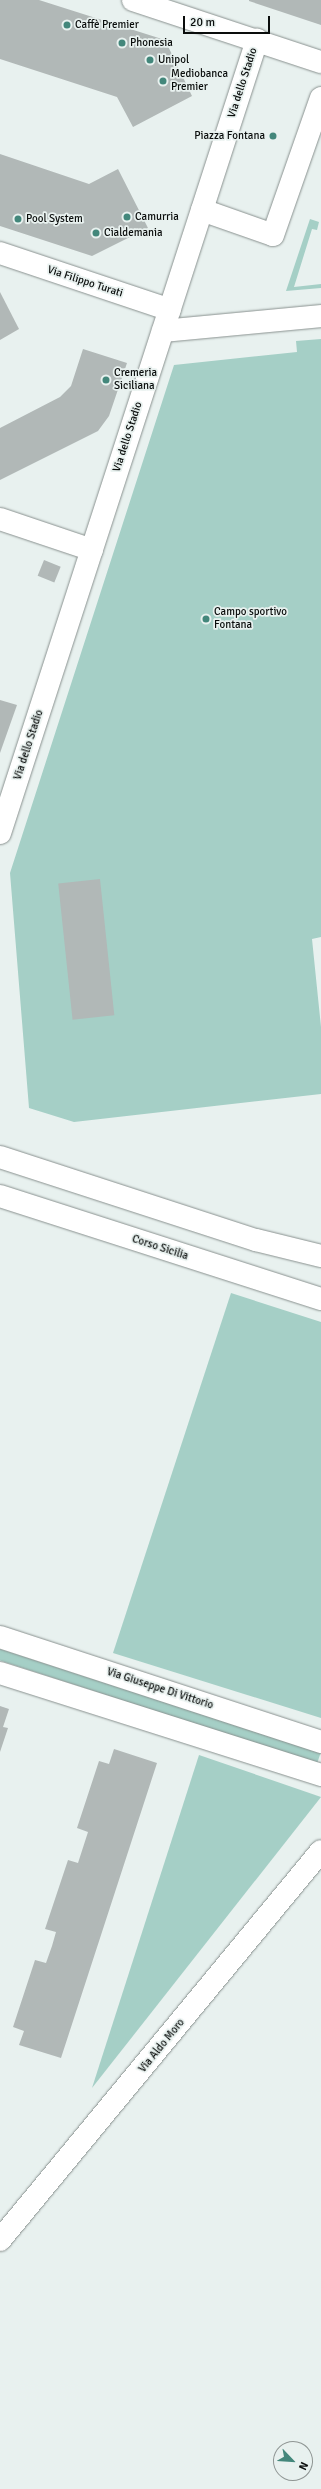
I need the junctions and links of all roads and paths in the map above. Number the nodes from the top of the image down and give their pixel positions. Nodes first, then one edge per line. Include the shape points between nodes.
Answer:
1 (133, 0) edge
2 (257, 40) junction
3 (321, 62) edge
4 (321, 98) edge
5 (202, 210) junction
6 (0, 253) edge
7 (170, 310) junction
8 (321, 316) edge
9 (163, 331) junction
10 (0, 519) edge
11 (92, 550) junction
12 (0, 833) edge
13 (0, 1156) edge
14 (0, 1196) edge
15 (321, 1256) edge
16 (321, 1299) edge
17 (0, 1637) edge
18 (0, 1673) edge
19 (321, 1742) edge
20 (321, 1775) edge
21 (321, 1851) edge
22 (0, 2240) edge

1 - 2 street
2 - 3 street
2 - 5 street, Via dello Stadio
4 - 5 street via 272,235
5 - 7 street, Via dello Stadio
6 - 7 street, Via Filippo Turati
7 - 9 street, Via dello Stadio
8 - 9 street
9 - 11 street, Via dello Stadio
10 - 11 street
11 - 12 street, Via dello Stadio
13 - 15 street via 256,1240
14 - 16 street, Corso Sicilia
17 - 19 street, Via Giuseppe Di Vittorio
18 - 20 street
21 - 22 street, Via Aldo Moro

